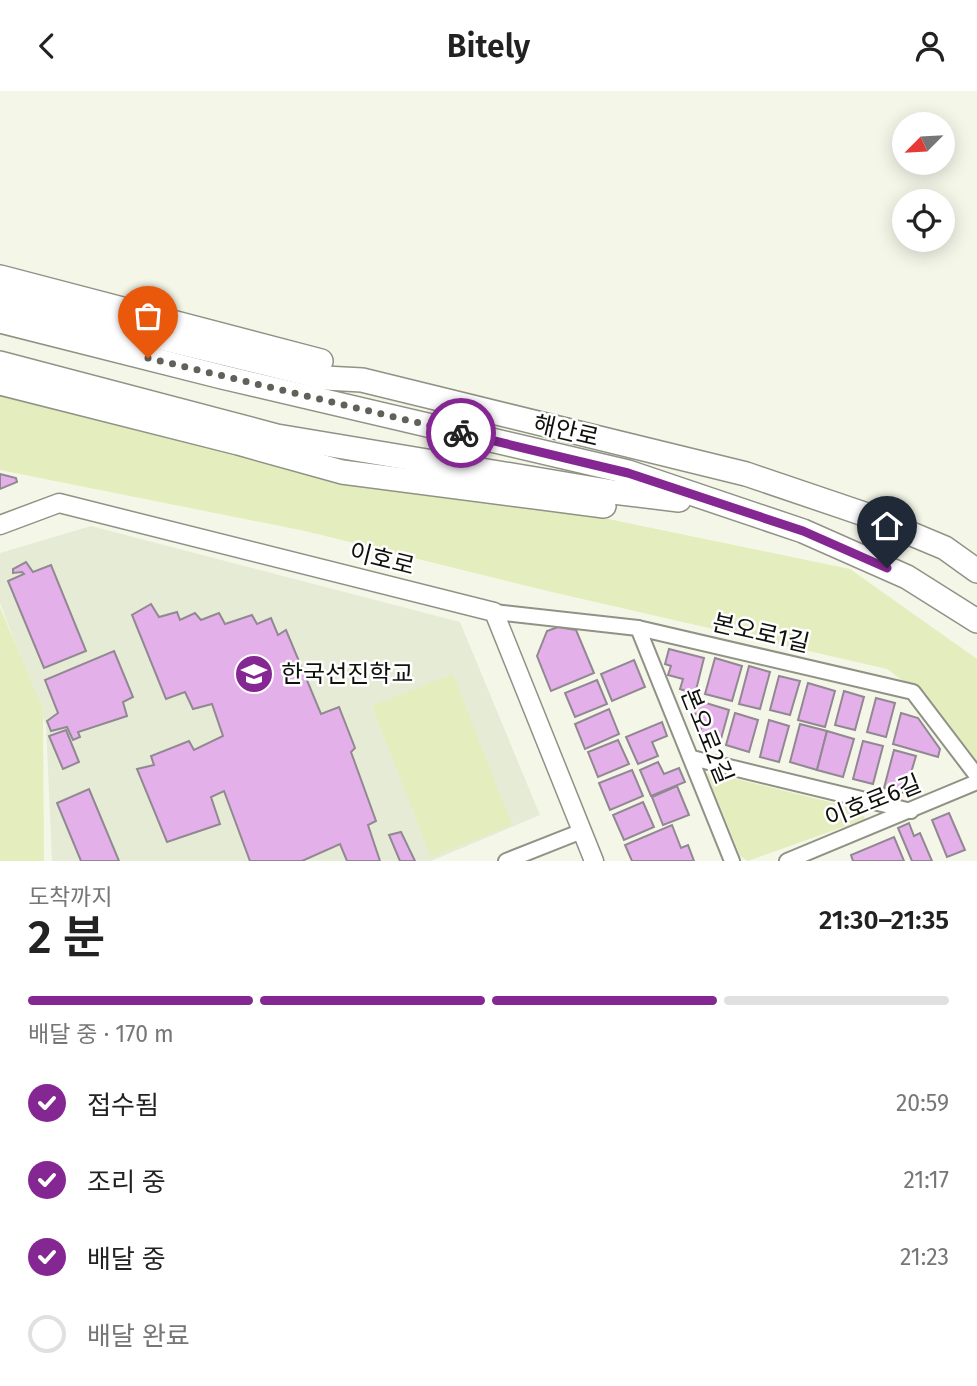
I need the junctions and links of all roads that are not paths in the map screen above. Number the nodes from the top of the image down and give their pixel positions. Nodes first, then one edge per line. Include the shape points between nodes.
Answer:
1 (0, 277) edge
2 (0, 299) edge
3 (0, 321) edge
4 (0, 363) edge
5 (362, 380) junction
6 (0, 383) edge
7 (722, 505) junction
8 (0, 524) edge
9 (977, 572) edge
10 (494, 612) junction
11 (977, 621) edge
12 (638, 628) junction
13 (692, 758) junction
14 (977, 776) edge
15 (977, 782) edge
16 (911, 811) junction
17 (582, 831) junction
18 (506, 861) edge
19 (594, 861) edge
20 (733, 861) edge
21 (787, 861) edge

1 - 5 main road via 330,363
2 - 5 main road, 해안로 via 325,377
3 - 7 main road, 해안로 via 628,473
4 - 7 main road via 277,436 613,492
5 - 9 main road, 해안로 via 746,474 946,548
6 - 7 main road via 342,472 652,512
7 - 11 main road, 해안로 via 803,531 907,577
8 - 10 street, 이호로 via 59,503
10 - 12 street, 본오로1길
10 - 17 street
12 - 13 street, 본오로2길
12 - 14 street, 본오로1길 via 914,692
13 - 16 street
13 - 20 street, 본오로2길
15 - 16 street, 이호로6길
16 - 21 street, 이호로6길
17 - 18 street
17 - 19 street

